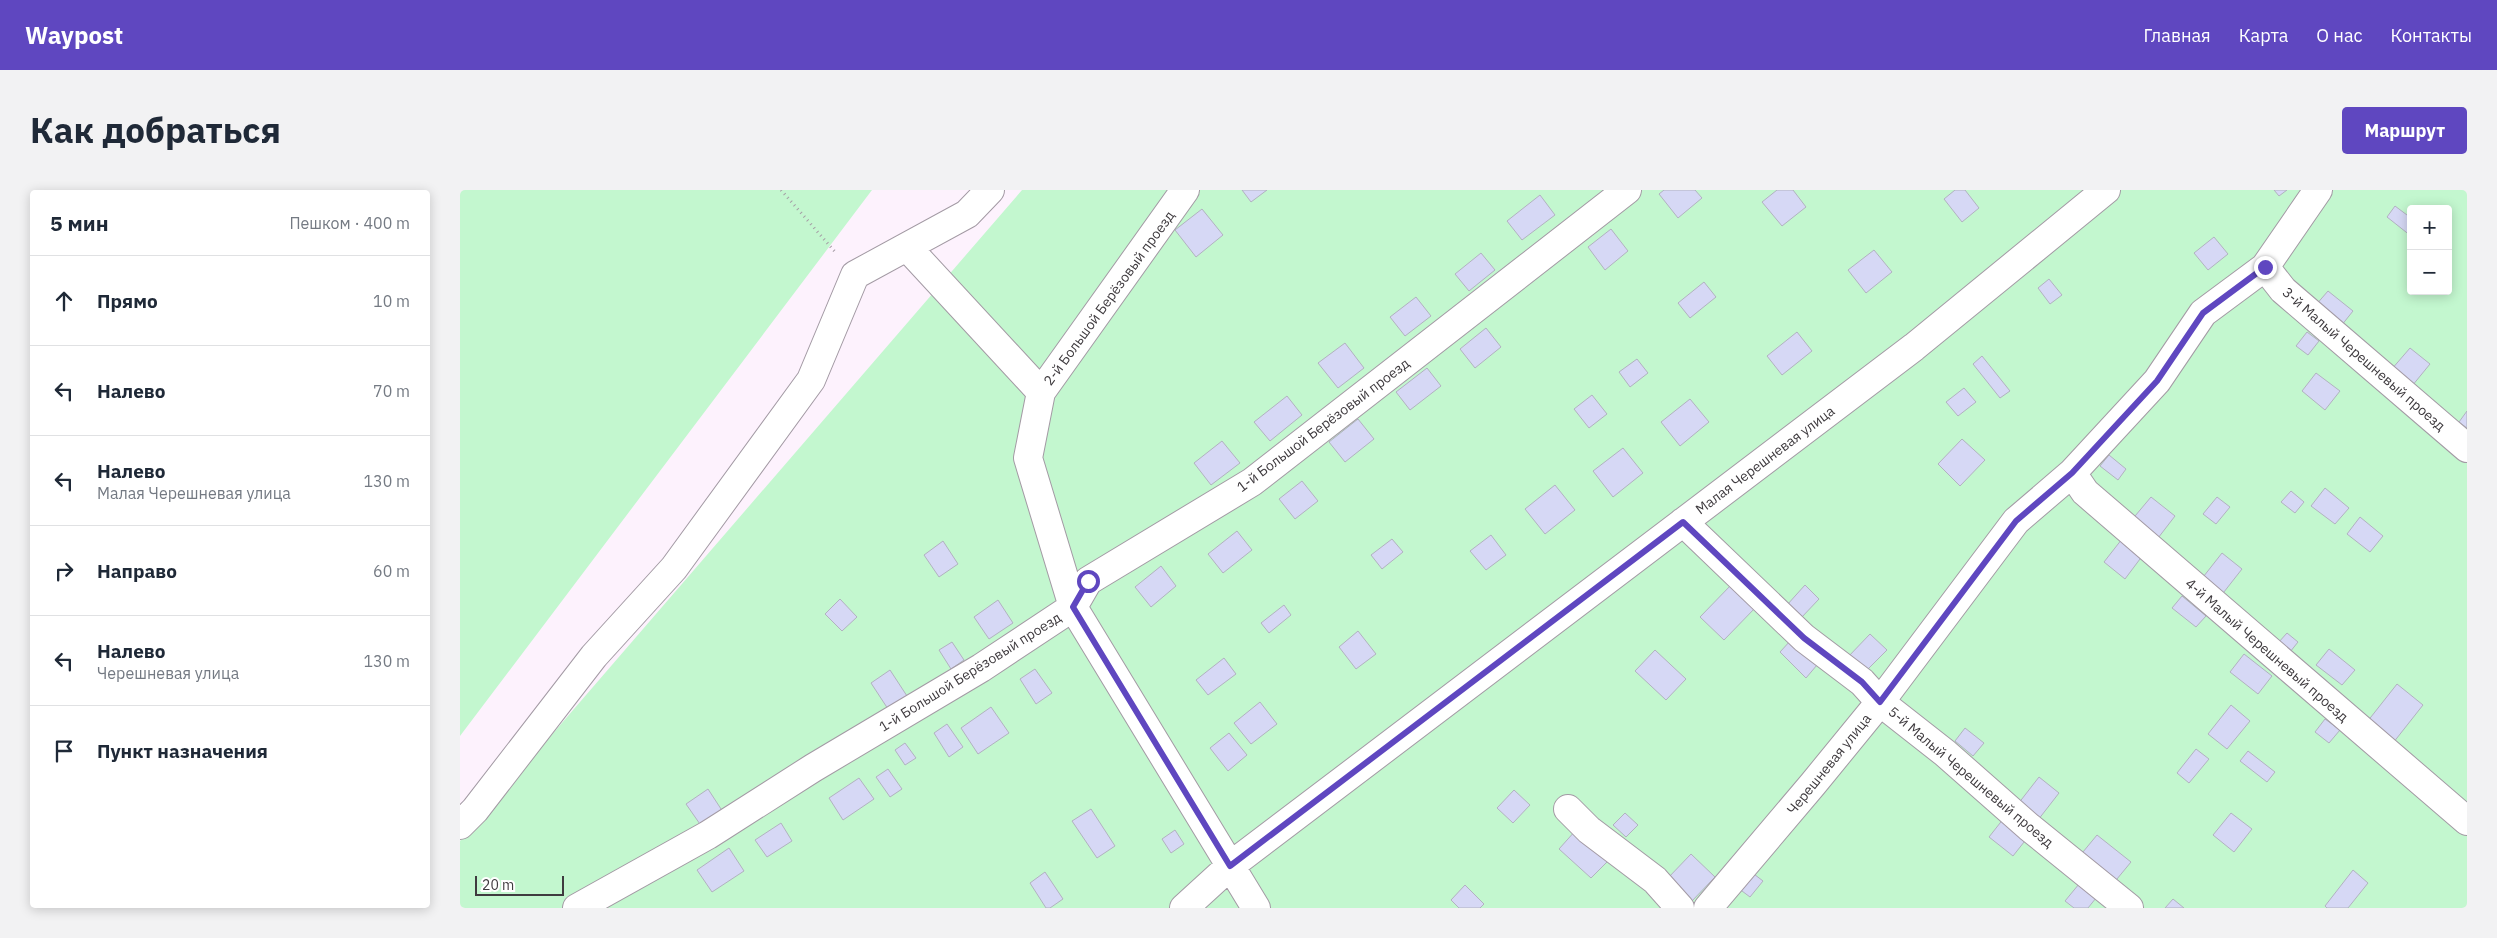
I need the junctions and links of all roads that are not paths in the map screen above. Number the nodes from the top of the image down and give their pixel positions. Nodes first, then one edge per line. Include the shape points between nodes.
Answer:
1 (990, 190) edge
2 (1185, 190) edge
3 (1627, 190) edge
4 (2106, 190) edge
5 (2318, 190) edge
6 (906, 247) junction
7 (2265, 267) junction
8 (1041, 392) junction
9 (2467, 448) edge
10 (2072, 473) junction
11 (1683, 522) junction
12 (1073, 607) junction
13 (1880, 702) junction
14 (1568, 809) dead end
15 (2467, 821) edge
16 (460, 825) edge
17 (1230, 866) junction
18 (577, 908) edge
19 (1184, 908) edge
20 (1256, 908) edge
21 (1680, 908) edge
22 (1708, 908) edge
23 (2129, 908) edge

1 - 6 lane via 967,214
2 - 8 lane, 2-й Большой Берёзовый проезд
3 - 12 lane, 1-й Большой Берёзовый проезд via 1252,482 1088,581
4 - 11 lane, Малая Черешневая улица via 1914,347
5 - 7 lane, Черешневая улица
6 - 8 lane
6 - 16 lane via 855,275 811,380 674,568 594,656
7 - 9 lane, 3-й Малый Черешневый проезд via 2283,290
7 - 10 lane, Черешневая улица via 2203,313 2157,381
8 - 12 lane, 2-й Большой Берёзовый проезд via 1028,458
10 - 13 lane, Черешневая улица via 2016,521
10 - 15 lane, 4-й Малый Черешневый проезд via 2085,492
11 - 13 lane, 5-й Малый Черешневый проезд via 1804,638 1862,682
11 - 17 lane, Малая Черешневая улица
12 - 17 lane, 2-й Большой Берёзовый проезд
12 - 18 lane, 1-й Большой Берёзовый проезд via 981,668 708,835
13 - 22 lane, Черешневая улица
13 - 23 lane, 5-й Малый Черешневый проезд
14 - 21 lane via 1654,880
17 - 19 lane, Малая Черешневая улица
17 - 20 lane, 2-й Большой Берёзовый проезд

